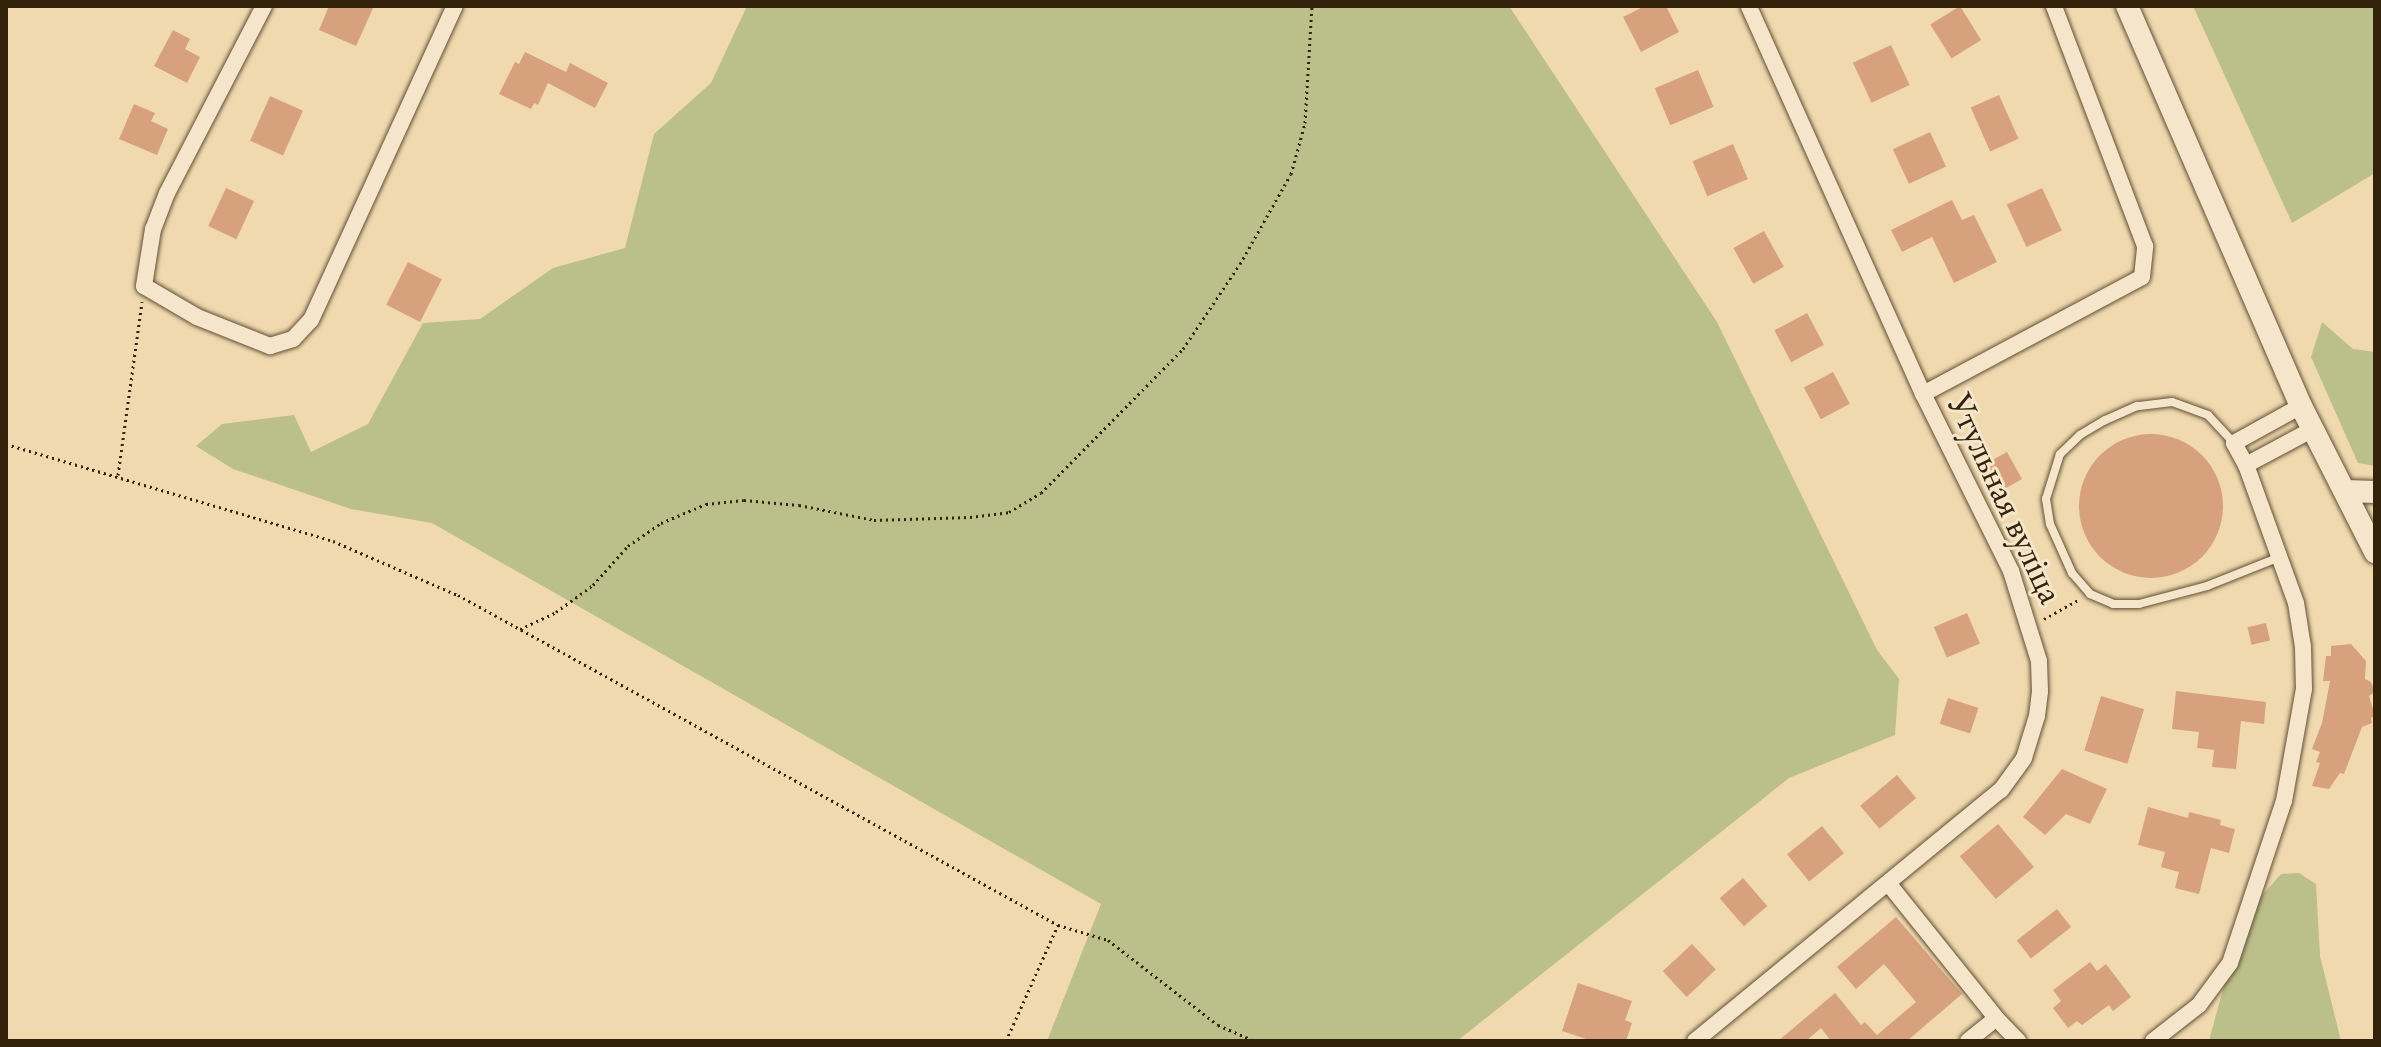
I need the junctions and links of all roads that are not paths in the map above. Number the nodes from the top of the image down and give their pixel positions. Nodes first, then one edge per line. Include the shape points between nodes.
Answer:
1 (264, 6) edge
2 (455, 6) edge
3 (1749, 6) edge
4 (2054, 6) edge
5 (2127, 6) edge
6 (1923, 394) junction
7 (2301, 406) junction
8 (2313, 429) junction
9 (2234, 443) junction
10 (2246, 465) junction
11 (2346, 491) junction
12 (2375, 492) edge
13 (2375, 552) edge
14 (2280, 557) junction
15 (1888, 883) junction
16 (1996, 1018) junction
17 (1695, 1041) edge
18 (1968, 1041) edge
19 (2018, 1041) edge
20 (2153, 1041) edge

1 - 2 street via 167,193 153,229 144,286 197,317 270,346 293,339 311,320
3 - 6 street, Утульная вуліца
4 - 6 street via 2145,246 2142,277
5 - 7 street
6 - 15 street, Утульная вуліца via 2011,571 2031,627 2039,661 2037,716 2015,775
7 - 8 street
7 - 9 street
8 - 10 street
8 - 11 street
9 - 10 street
9 - 14 lane via 2208,415 2172,402 2137,406 2105,420 2060,454 2046,499 2050,524 2072,573 2090,594 2113,604 2139,604 2207,586
10 - 14 street
11 - 12 street
11 - 13 street
14 - 20 street via 2296,603 2304,689 2284,801 2230,963 2199,1005
15 - 16 street
15 - 17 street, Утульная вуліца
16 - 18 street
16 - 19 street

